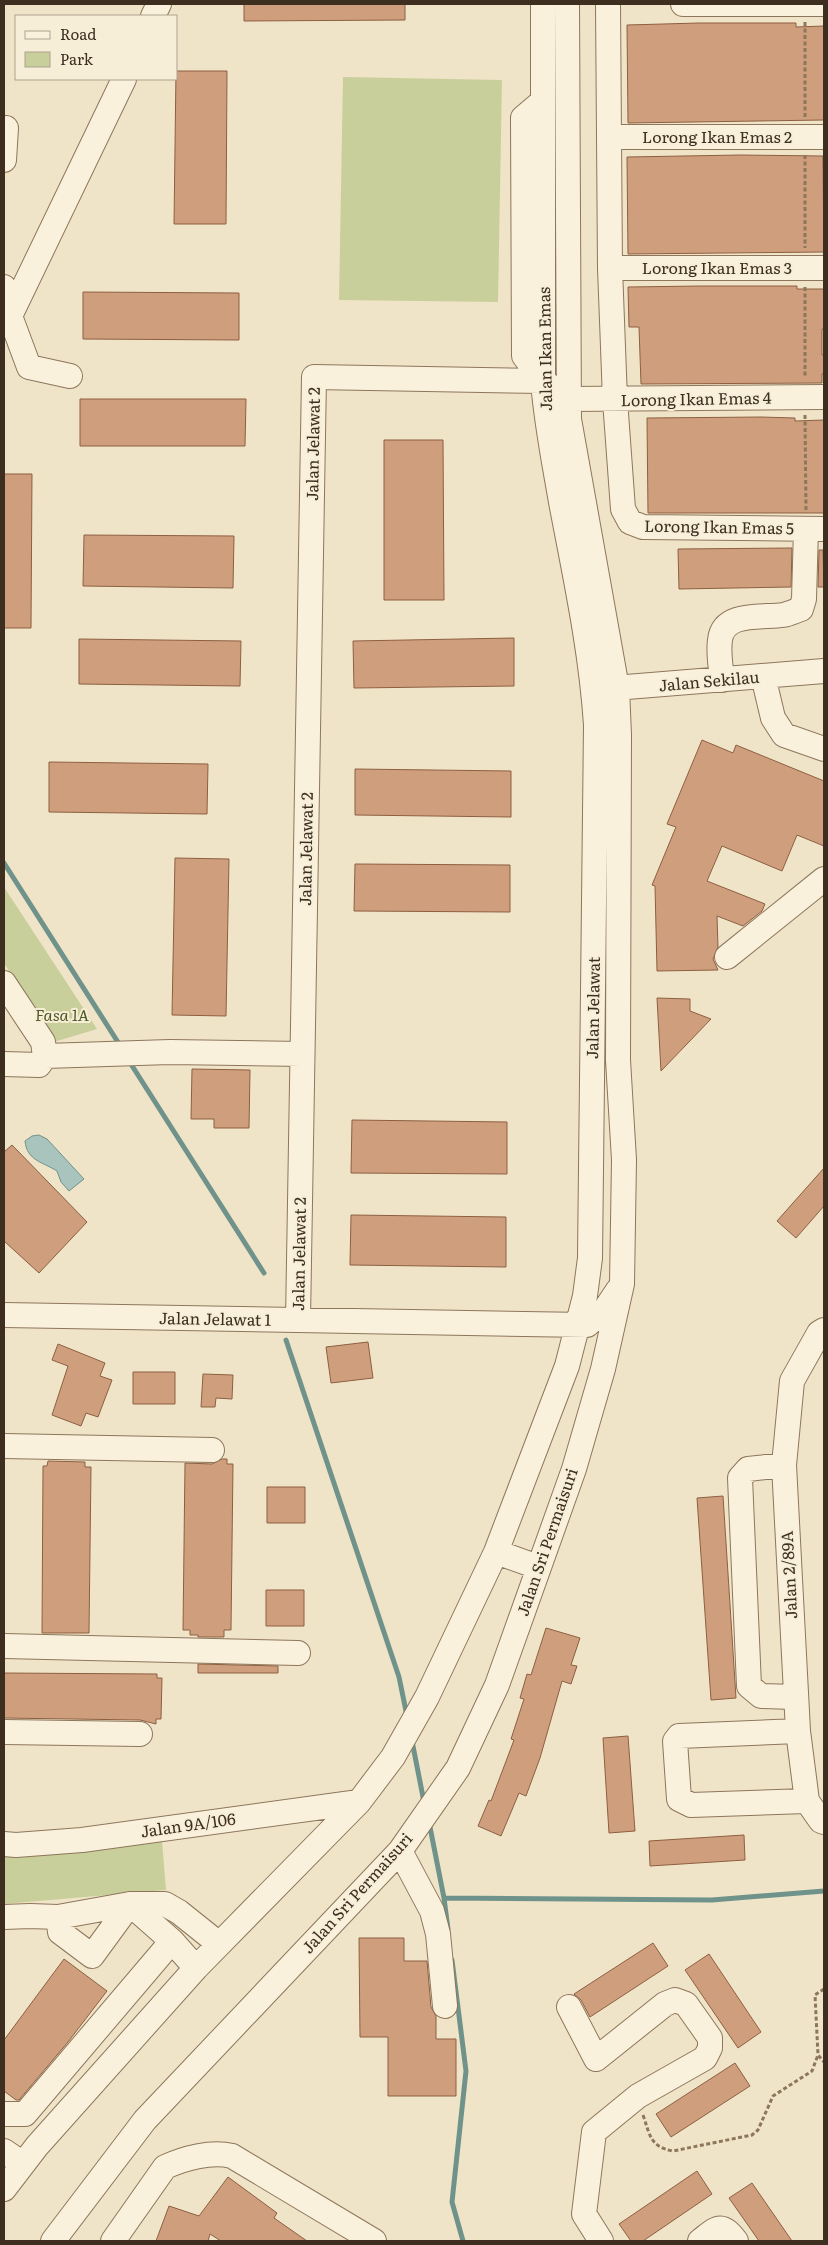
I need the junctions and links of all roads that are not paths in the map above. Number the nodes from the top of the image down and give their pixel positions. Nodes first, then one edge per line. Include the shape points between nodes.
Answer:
1 (543, 4) edge
2 (568, 4) edge
3 (608, 4) edge
4 (683, 4) edge
5 (805, 4) edge
6 (824, 4) edge
7 (124, 80) edge
8 (6, 128) dead end
9 (610, 136) junction
10 (824, 137) edge
11 (4, 160) edge
12 (610, 268) junction
13 (815, 268) edge
14 (4, 287) edge
15 (10, 316) junction
16 (70, 376) dead end
17 (544, 381) junction
18 (824, 397) edge
19 (568, 399) junction
20 (615, 400) junction
21 (815, 529) edge
22 (824, 671) edge
23 (763, 676) junction
24 (722, 680) junction
25 (605, 689) junction
26 (824, 749) edge
27 (824, 879) edge
28 (727, 956) dead end
29 (4, 983) edge
30 (302, 1054) junction
31 (46, 1056) junction
32 (4, 1064) edge
33 (622, 1284) junction
34 (4, 1315) edge
35 (298, 1320) junction
36 (576, 1325) junction
37 (824, 1330) edge
38 (603, 1368) junction
39 (4, 1446) edge
40 (212, 1450) dead end
41 (784, 1466) junction
42 (496, 1552) junction
43 (538, 1567) junction
44 (4, 1646) edge
45 (298, 1652) dead end
46 (795, 1697) junction
47 (798, 1731) junction
48 (4, 1732) edge
49 (140, 1734) dead end
50 (807, 1801) junction
51 (359, 1802) junction
52 (824, 1822) edge
53 (407, 1842) junction
54 (10, 1845) edge
55 (130, 1904) junction
56 (4, 1917) edge
57 (58, 1917) junction
58 (172, 1941) junction
59 (219, 1944) junction
60 (196, 1968) junction
61 (445, 2006) dead end
62 (569, 2006) dead end
63 (4, 2114) edge
64 (4, 2151) edge
65 (23, 2164) junction
66 (4, 2189) edge
67 (52, 2241) edge
68 (113, 2241) edge
69 (374, 2241) edge
70 (601, 2241) edge
71 (700, 2241) edge
72 (736, 2241) edge

1 - 17 street, Jalan Ikan Emas
2 - 19 street, Jalan Ikan Emas
3 - 9 street
4 - 5 street
5 - 6 street
7 - 15 street
8 - 11 street
9 - 10 street, Lorong Ikan Emas 2
9 - 12 street
12 - 13 street, Lorong Ikan Emas 3
12 - 20 street
14 - 15 street
15 - 16 street via 29,367
17 - 19 street
17 - 25 street, Jalan Ikan Emas via 545,416 584,622
17 - 30 street, Jalan Jelawat 2 via 314,377
18 - 20 street, Lorong Ikan Emas 4
19 - 20 street, Lorong Ikan Emas 4
19 - 25 street, Jalan Ikan Emas
20 - 21 street, Lorong Ikan Emas 5 via 623,509 630,522 643,528
21 - 24 street via 801,609 784,615 742,617 722,631
22 - 23 street, Jalan Sekilau
23 - 24 street, Jalan Sekilau
23 - 26 street via 773,718 784,735
24 - 25 street, Jalan Sekilau
25 - 33 street, Jalan Jelawat via 620,735 618,1060 624,1160
25 - 36 street, Jalan Jelawat via 596,735 590,1258 585,1296
27 - 28 street
29 - 31 street via 43,1042
30 - 31 street via 170,1052
30 - 35 street, Jalan Jelawat 2
31 - 32 street via 39,1065
33 - 36 street via 596,1318 587,1325
33 - 38 street, Jalan Sri Permaisuri
34 - 35 street, Jalan Jelawat 1
35 - 36 street, Jalan Jelawat 1
36 - 38 street via 594,1341
36 - 42 street via 567,1366
37 - 41 street, Jalan 2/89A via 819,1333 792,1382
38 - 43 street, Jalan Sri Permaisuri via 574,1469
39 - 40 street
41 - 46 street, Jalan 2/89A
41 - 46 street via 748,1469 740,1478 750,1686 761,1696
42 - 43 street
42 - 51 street via 427,1697 393,1756
43 - 53 street, Jalan Sri Permaisuri via 497,1685 458,1768
44 - 45 street
46 - 47 street, Jalan 2/89A
47 - 50 street, Jalan 2/89A
47 - 50 street via 679,1736 675,1741 680,1799 691,1805
48 - 49 street
50 - 52 street, Jalan 2/89A
51 - 54 street, Jalan 9A/106 via 82,1840
51 - 59 street
53 - 61 street via 438,1934
53 - 67 street, Jalan Sri Permaisuri via 145,2120
55 - 57 street
55 - 57 street via 92,1956 60,1932
55 - 58 street
55 - 59 street via 165,1904
56 - 57 street
58 - 60 street
58 - 63 street via 25,2114
59 - 60 street
60 - 65 street
62 - 70 street via 596,2059 665,2004 675,2000 686,2004 710,2038 705,2058 638,2096 594,2132 584,2214
64 - 65 street
65 - 66 street
68 - 69 street via 165,2167 220,2153 232,2156
71 - 72 street via 718,2228 729,2231

